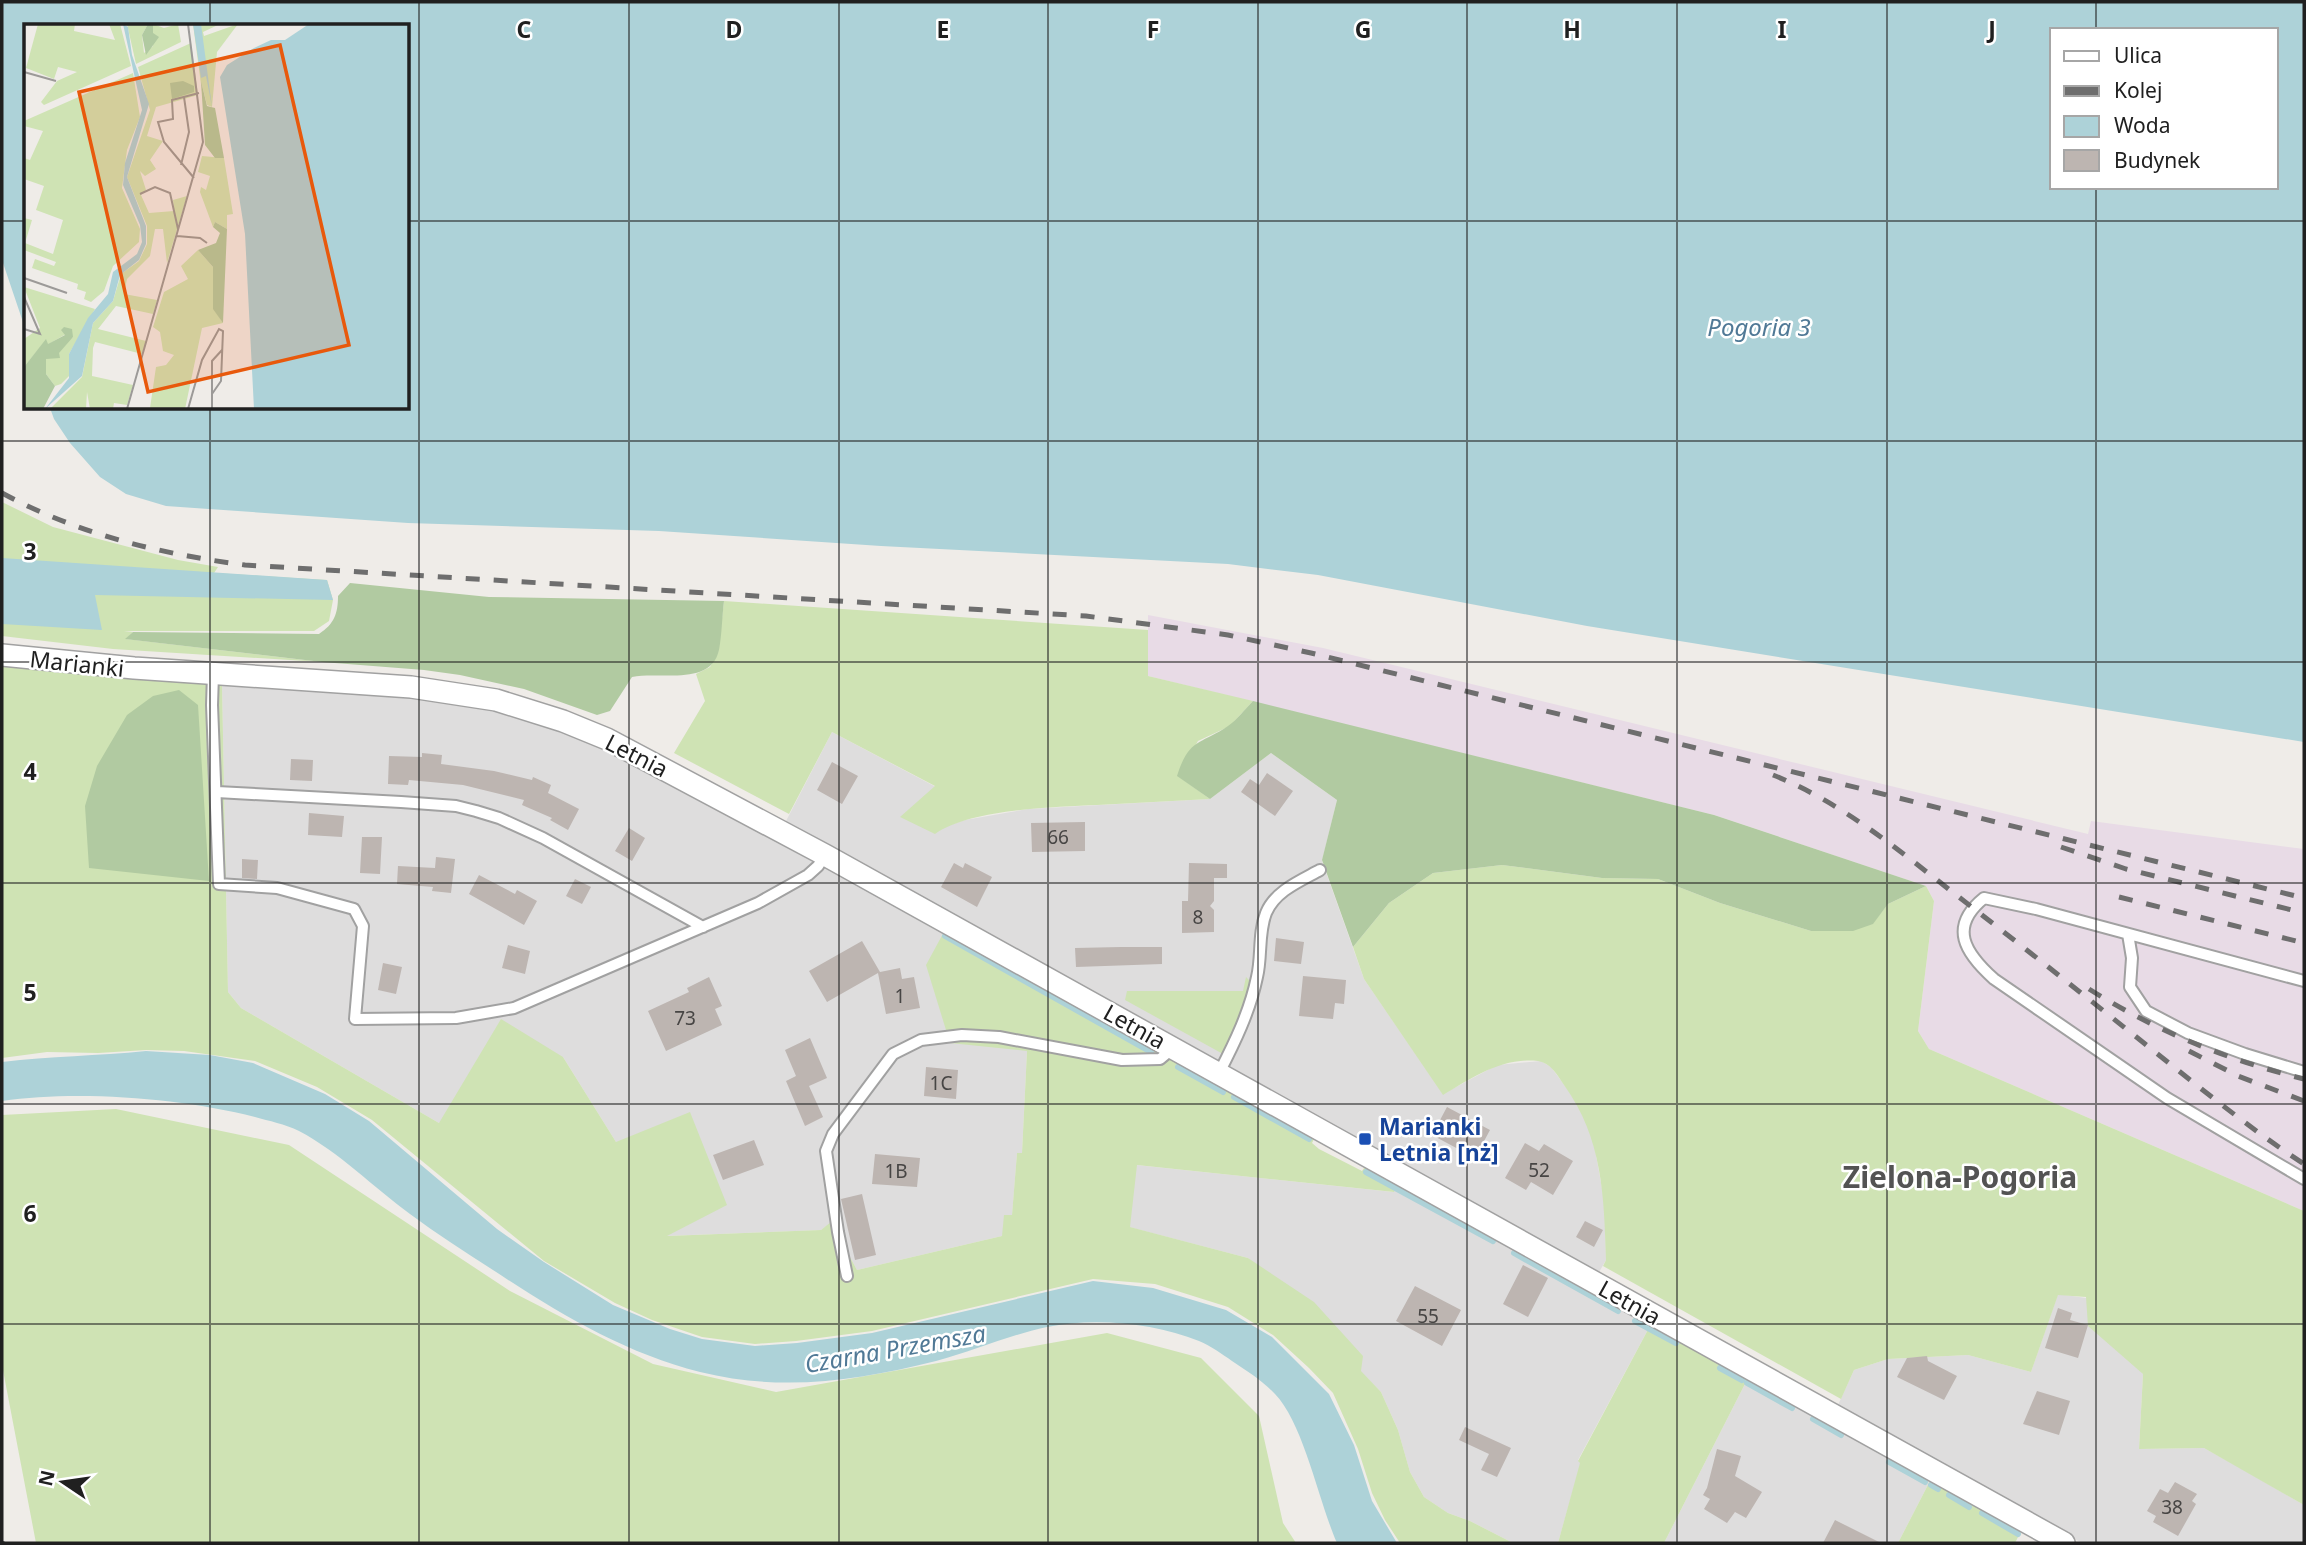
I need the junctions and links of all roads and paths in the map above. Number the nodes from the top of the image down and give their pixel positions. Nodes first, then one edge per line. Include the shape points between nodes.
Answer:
1 (2, 655) edge
2 (153, 670) joint
3 (213, 674) junction
4 (217, 792) junction
5 (825, 855) junction
6 (1320, 870) dead end
7 (702, 928) junction
8 (2128, 934) junction
9 (2304, 981) edge
10 (1172, 1046) junction
11 (2304, 1072) edge
12 (1219, 1073) junction
13 (2304, 1179) edge
14 (847, 1276) dead end
15 (2064, 1543) edge

1 - 2 street, Marianki
2 - 3 street, Letnia
3 - 4 lane
3 - 5 street, Letnia via 429,689 528,709 619,745
4 - 7 lane via 456,806 476,811 543,838
4 - 7 lane via 219,884 277,888 354,909 363,926 355,1019 456,1017 514,1008
5 - 7 lane via 795,884
5 - 10 street, Letnia
6 - 12 lane via 1283,891 1266,912 1252,998
8 - 9 lane
8 - 11 lane via 2130,987 2146,1011 2199,1037
8 - 13 lane via 1984,898 1972,907 1963,936 1978,964 1994,979 2167,1098
10 - 12 street, Letnia
10 - 14 lane via 1160,1059 1122,1059 999,1037 962,1035 921,1040 893,1054 833,1134 826,1151
12 - 15 street, Letnia

